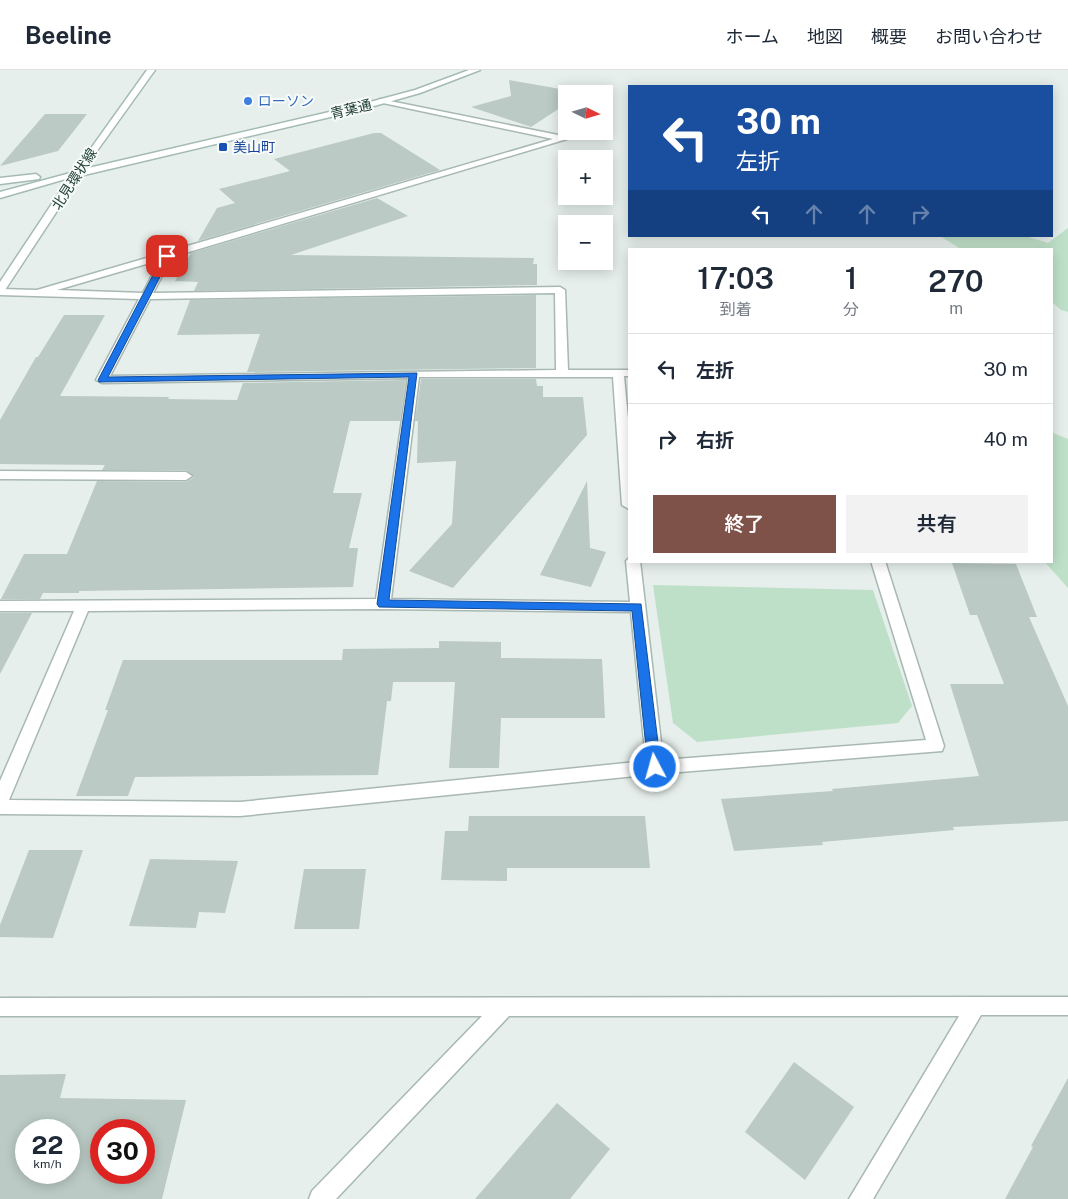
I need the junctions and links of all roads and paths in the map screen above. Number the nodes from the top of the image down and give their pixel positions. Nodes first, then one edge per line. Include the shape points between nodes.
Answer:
1 (151, 70) edge
2 (476, 70) edge
3 (383, 101) junction
4 (77, 172) junction
5 (0, 181) edge
6 (0, 195) edge
7 (167, 256) junction
8 (0, 291) edge
9 (41, 292) junction
10 (145, 296) junction
11 (623, 373) edge
12 (414, 374) junction
13 (562, 374) junction
14 (0, 475) edge
15 (186, 476) dead end
16 (628, 484) edge
17 (633, 563) edge
18 (879, 563) edge
19 (383, 604) junction
20 (0, 606) edge
21 (83, 606) junction
22 (637, 607) junction
23 (655, 767) junction
24 (0, 802) edge
25 (0, 807) edge
26 (1068, 1006) edge
27 (0, 1007) edge
28 (504, 1007) junction
29 (975, 1007) junction
30 (320, 1199) edge
31 (860, 1199) edge

1 - 4 street, 北見環状線
2 - 3 street, 青葉通 via 437,86
3 - 4 street, 青葉通
3 - 7 street via 562,139
4 - 5 street, 青葉通
4 - 6 street, 青葉通
4 - 8 street, 北見環状線
7 - 9 street
7 - 10 street
8 - 9 street
9 - 10 street
10 - 12 street via 102,380
10 - 13 street via 560,290
11 - 13 street
11 - 16 street
12 - 13 street
12 - 19 street
14 - 15 street
17 - 22 street
18 - 23 street via 936,746
19 - 21 street
19 - 22 street
20 - 21 street
21 - 24 street
22 - 23 street
23 - 25 street via 240,809
26 - 29 street
27 - 28 street
28 - 29 street
28 - 30 street
29 - 31 street

